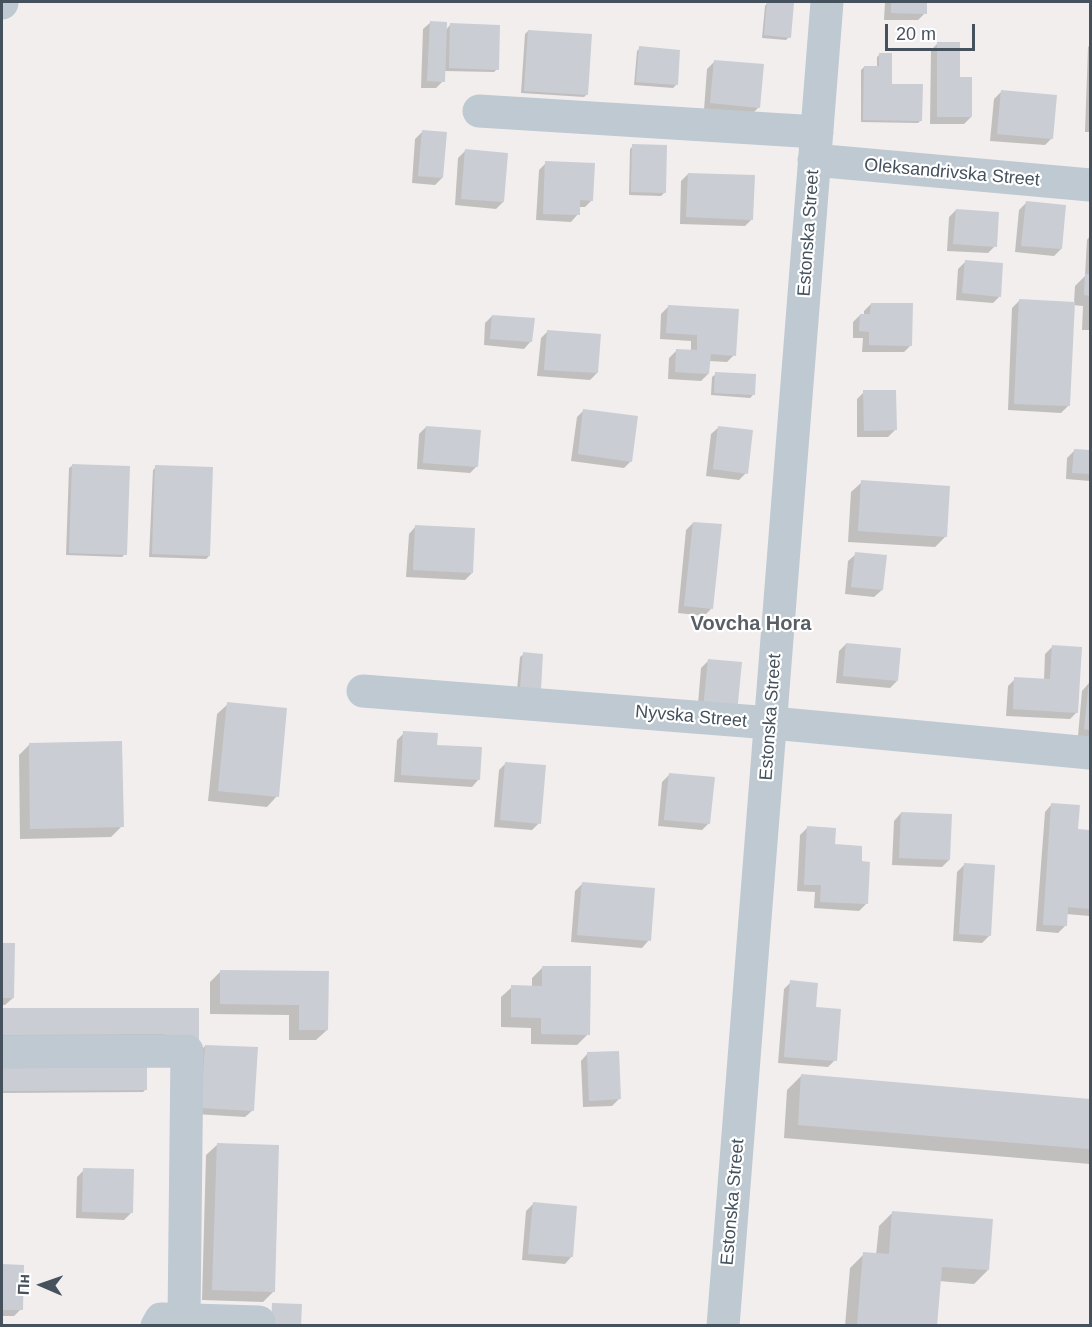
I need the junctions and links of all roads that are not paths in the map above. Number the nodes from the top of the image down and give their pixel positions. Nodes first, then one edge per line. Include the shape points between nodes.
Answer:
1 (827, 2) edge
2 (479, 111) dead end
3 (816, 146) junction
4 (1090, 185) edge
5 (363, 691) dead end
6 (770, 723) junction
7 (1090, 753) edge
8 (2, 1052) edge
9 (170, 1322) edge
10 (258, 1326) edge
11 (723, 1326) edge

1 - 3 street, Estonska Street
2 - 3 street, Oleksandrivska Street
3 - 4 street, Oleksandrivska Street
3 - 6 street, Estonska Street
5 - 6 street, Nyvska Street
6 - 7 street, Nyvska Street
6 - 11 street, Estonska Street
8 - 9 street via 187,1051
9 - 10 street via 259,1322

